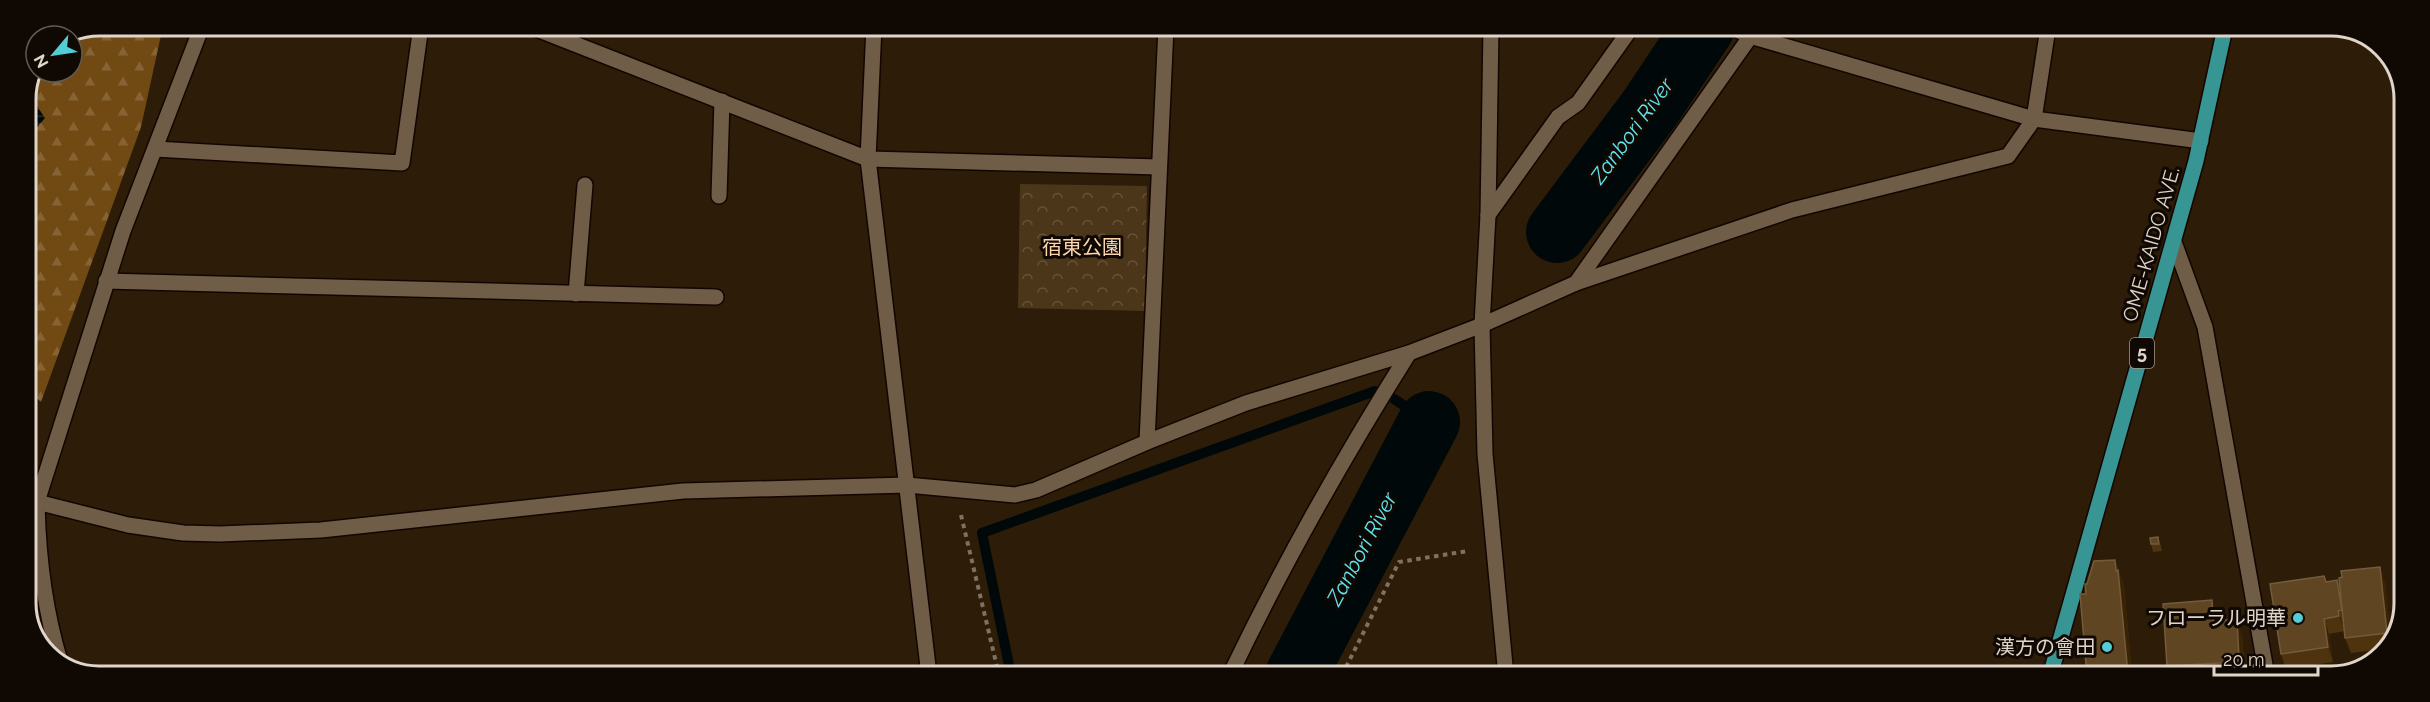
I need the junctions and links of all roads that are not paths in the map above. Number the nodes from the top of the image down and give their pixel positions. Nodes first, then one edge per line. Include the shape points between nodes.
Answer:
1 (198, 36) edge
2 (420, 36) edge
3 (555, 36) edge
4 (874, 36) edge
5 (1166, 36) edge
6 (1491, 36) edge
7 (1626, 36) edge
8 (1742, 36) edge
9 (1762, 36) edge
10 (2044, 36) edge
11 (2223, 36) edge
12 (722, 101) junction
13 (2034, 118) junction
14 (2201, 141) junction
15 (154, 149) junction
16 (868, 159) junction
17 (1159, 167) junction
18 (585, 184) dead end
19 (718, 196) dead end
20 (1488, 215) junction
21 (2174, 242) junction
22 (106, 281) junction
23 (1576, 283) junction
24 (576, 294) junction
25 (716, 297) dead end
26 (1482, 325) junction
27 (1409, 353) junction
28 (1147, 442) junction
29 (907, 485) junction
30 (36, 488) edge
31 (36, 504) edge
32 (36, 529) edge
33 (56, 649) edge
34 (927, 666) edge
35 (1235, 666) edge
36 (1505, 666) edge
37 (2053, 666) edge
38 (2265, 666) edge

1 - 15 street
2 - 15 street via 402,163
3 - 12 street
4 - 16 street
5 - 17 street
6 - 20 street
7 - 20 street via 1578,103 1558,117
8 - 23 street
9 - 13 street
10 - 13 street
11 - 14 main road, OME-KAIDO AVE. / 5
12 - 16 street
12 - 19 street
13 - 14 street
13 - 23 street via 2008,156 1792,210
14 - 21 main road, OME-KAIDO AVE. / 5
15 - 22 street
16 - 17 street
16 - 29 street
17 - 28 street
18 - 24 street
20 - 26 street
21 - 37 main road, OME-KAIDO AVE. / 5
21 - 38 street via 2205,327
22 - 24 street
22 - 30 street
23 - 26 street
24 - 25 street
26 - 27 street
26 - 36 street via 1485,454
27 - 28 street via 1246,403
27 - 35 street via 1314,511
28 - 29 street via 1016,495
29 - 31 street via 683,491 321,530 220,534 128,525
29 - 34 street
32 - 33 street

